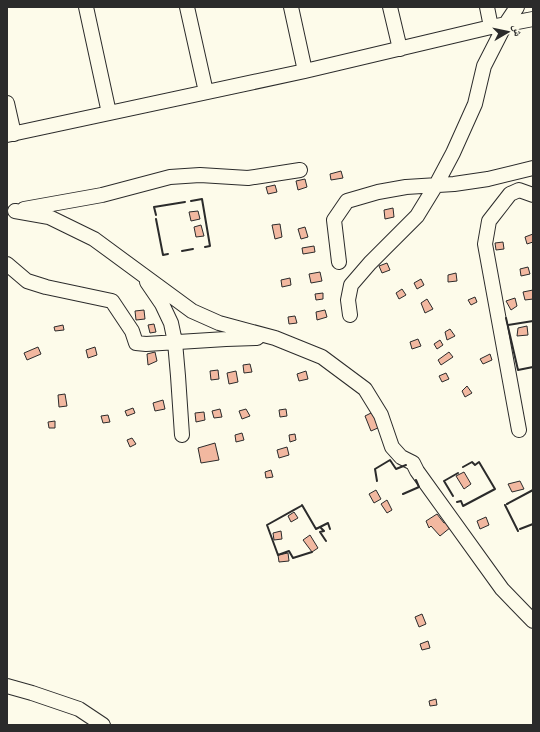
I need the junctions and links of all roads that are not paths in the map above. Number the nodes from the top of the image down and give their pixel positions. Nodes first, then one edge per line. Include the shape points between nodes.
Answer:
1 (86, 7) edge
2 (187, 7) edge
3 (291, 7) edge
4 (390, 7) edge
5 (487, 7) edge
6 (517, 7) edge
7 (533, 19) edge
8 (498, 26) junction
9 (400, 49) junction
10 (305, 71) junction
11 (206, 92) junction
12 (7, 103) edge
13 (109, 113) junction
14 (10, 135) edge
15 (533, 168) edge
16 (300, 170) dead end
17 (436, 185) junction
18 (533, 194) edge
19 (11, 210) edge
20 (339, 262) dead end
21 (7, 264) edge
22 (141, 274) junction
23 (350, 315) dead end
24 (274, 338) junction
25 (175, 342) junction
26 (519, 430) dead end
27 (182, 435) dead end
28 (521, 609) junction
29 (533, 618) edge
30 (533, 622) edge
31 (7, 686) edge
32 (103, 725) edge

1 - 13 street
2 - 11 street
3 - 10 street
4 - 9 street
5 - 8 street
6 - 8 street
7 - 8 street
8 - 9 street
8 - 17 street via 484,66 475,104
9 - 10 street
10 - 11 street
11 - 13 street
12 - 14 street
13 - 14 street
15 - 17 street via 488,179
16 - 19 street via 248,178 200,175 170,177 102,195
17 - 20 street via 378,192 347,200 334,220
17 - 23 street via 417,216 351,285 348,300
18 - 26 street via 520,190 510,194 489,221 484,244
19 - 22 street via 48,217 94,239
21 - 25 street via 27,281 112,301 132,331 136,343
22 - 24 street via 192,311 219,323
22 - 25 street via 162,304 171,323
24 - 25 street
24 - 28 street via 322,357 365,389 381,415 392,448 401,457 413,463 502,589
25 - 27 street
28 - 29 street
28 - 30 street
31 - 32 street via 79,709

